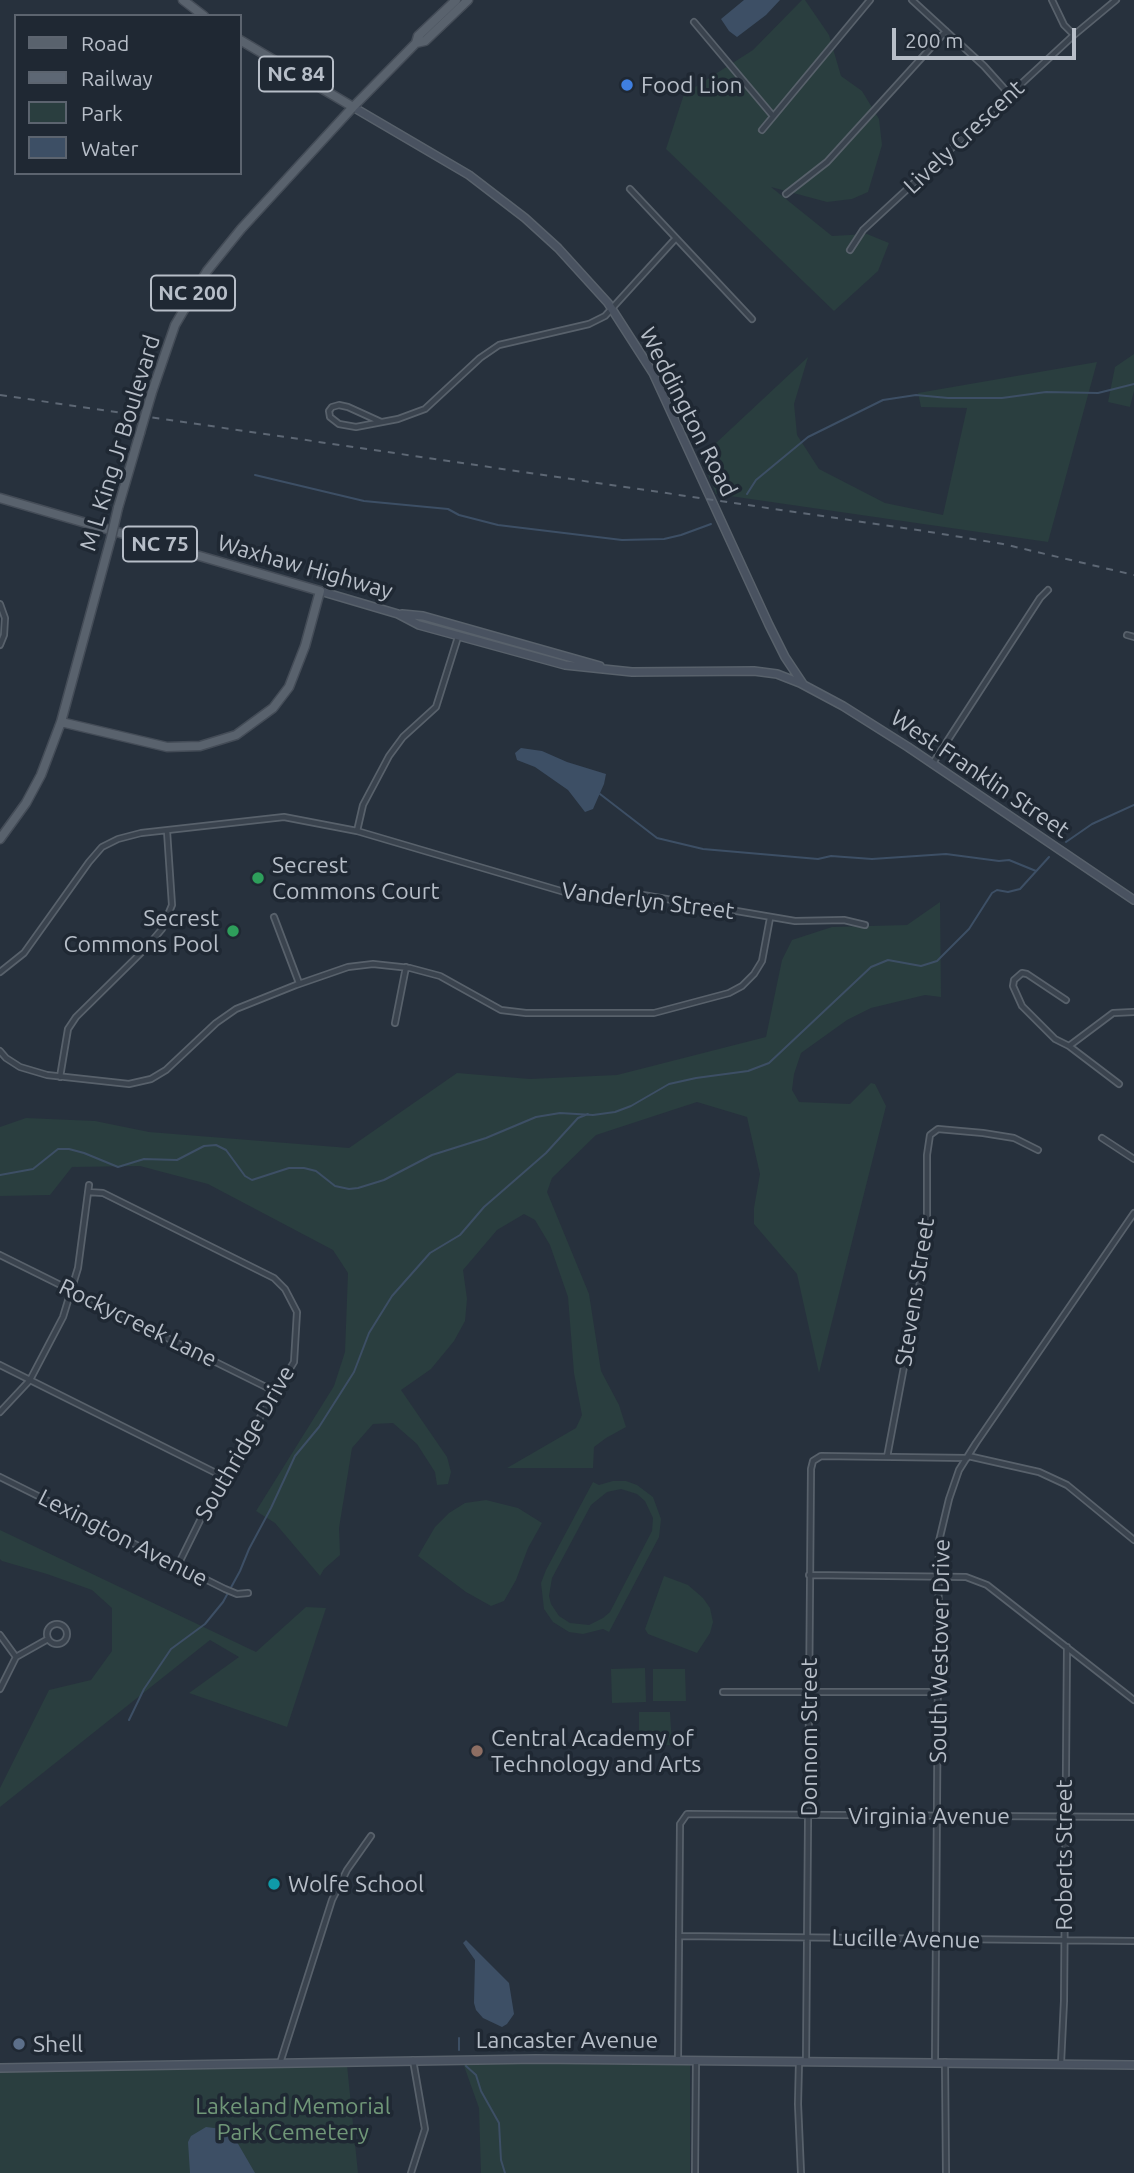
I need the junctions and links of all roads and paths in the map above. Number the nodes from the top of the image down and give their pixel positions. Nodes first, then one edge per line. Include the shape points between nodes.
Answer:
1 (183, 0) edge
2 (456, 0) edge
3 (468, 0) edge
4 (870, 0) edge
5 (912, 0) edge
6 (1052, 0) edge
7 (1116, 0) edge
8 (201, 14) edge
9 (694, 22) dead end
10 (946, 31) junction
11 (1074, 35) junction
12 (242, 41) edge
13 (416, 43) junction
14 (1010, 94) junction
15 (353, 107) junction
16 (773, 116) junction
17 (762, 130) dead end
18 (630, 189) dead end
19 (786, 194) dead end
20 (676, 238) junction
21 (850, 250) dead end
22 (612, 308) junction
23 (752, 319) dead end
24 (381, 422) junction
25 (0, 498) edge
26 (1048, 590) dead end
27 (320, 591) junction
28 (0, 604) edge
29 (398, 614) junction
30 (489, 634) junction
31 (1128, 635) dead end
32 (458, 636) junction
33 (1134, 637) edge
34 (0, 645) edge
35 (608, 669) junction
36 (803, 684) junction
37 (61, 722) junction
38 (933, 763) junction
39 (167, 831) junction
40 (357, 831) junction
41 (0, 839) edge
42 (1134, 900) edge
43 (274, 917) dead end
44 (770, 918) junction
45 (865, 925) dead end
46 (406, 967) junction
47 (0, 972) edge
48 (299, 984) junction
49 (1066, 1000) dead end
50 (1134, 1012) edge
51 (395, 1023) dead end
52 (1069, 1046) junction
53 (0, 1051) edge
54 (60, 1077) junction
55 (1119, 1084) dead end
56 (1102, 1138) dead end
57 (1038, 1150) dead end
58 (1134, 1159) edge
59 (89, 1185) dead end
60 (88, 1192) junction
61 (1134, 1213) edge
62 (0, 1255) edge
63 (72, 1290) junction
64 (0, 1365) edge
65 (30, 1380) junction
66 (276, 1392) junction
67 (0, 1412) edge
68 (887, 1457) junction
69 (967, 1457) junction
70 (0, 1477) edge
71 (224, 1477) junction
72 (1134, 1540) edge
73 (178, 1566) junction
74 (809, 1575) junction
75 (939, 1576) junction
76 (248, 1593) dead end
77 (0, 1635) edge
78 (48, 1639) junction
79 (1067, 1647) junction
80 (16, 1657) junction
81 (0, 1689) edge
82 (723, 1692) dead end
83 (808, 1692) junction
84 (938, 1692) junction
85 (1134, 1700) edge
86 (808, 1815) junction
87 (937, 1816) junction
88 (1065, 1817) junction
89 (1134, 1817) edge
90 (372, 1836) dead end
91 (679, 1936) junction
92 (807, 1938) junction
93 (937, 1940) junction
94 (1064, 1940) junction
95 (1134, 1941) edge
96 (678, 2059) junction
97 (413, 2060) junction
98 (696, 2060) junction
99 (802, 2061) junction
100 (935, 2062) junction
101 (945, 2062) junction
102 (280, 2063) junction
103 (1060, 2063) junction
104 (1134, 2065) edge
105 (0, 2068) edge
106 (411, 2173) edge
107 (695, 2173) edge
108 (801, 2173) edge
109 (946, 2173) edge

1 - 8 main road
2 - 13 main road, M L King Jr Boulevard / NC 200
3 - 13 main road, M L King Jr Boulevard / NC 200 via 425,41
4 - 16 street
5 - 10 street
6 - 11 street
7 - 11 street, Lively Crescent
9 - 16 street
10 - 14 street
10 - 19 street via 827,162
11 - 14 street, Lively Crescent
12 - 15 main road, Weddington Road / NC 84
13 - 15 main road, M L King Jr Boulevard / NC 200
14 - 21 street, Lively Crescent via 863,230
15 - 22 main road, Weddington Road via 469,175 525,218
15 - 37 main road, M L King Jr Boulevard / NC 200, bridge via 241,229 207,271 176,325 118,508
16 - 17 street
18 - 20 street
20 - 22 street
20 - 23 street
22 - 24 street via 589,324 499,345 425,409
22 - 36 main road, Weddington Road via 653,373 769,625
24 - 24 street via 339,405 329,411 334,421 348,428
25 - 27 main road, Waxhaw Highway / NC 75
26 - 38 street
27 - 29 main road, Waxhaw Highway
27 - 37 main road via 289,687 273,708 236,735 200,746 167,747
28 - 34 street via 5,618
29 - 30 main road, Waxhaw Highway
29 - 32 main road, Waxhaw Highway
30 - 32 main road
30 - 35 main road, Waxhaw Highway
31 - 33 street
32 - 35 main road, Waxhaw Highway via 565,665
32 - 40 street via 436,707 402,737 389,756 370,787
35 - 36 main road, Waxhaw Highway via 754,671
36 - 38 main road, West Franklin Street
37 - 41 main road, M L King Jr Boulevard / NC 200 via 41,775
38 - 42 main road, West Franklin Street
39 - 40 street, Vanderlyn Street via 285,817
39 - 47 street, Vanderlyn Street via 118,839 102,848 24,953
39 - 54 street via 172,905 162,929 76,1017 68,1030
40 - 44 street, Vanderlyn Street via 578,896 643,895
43 - 48 street
44 - 45 street, Vanderlyn Street
44 - 46 street via 762,961 742,986 654,1013 501,1010 440,976
46 - 48 street via 348,967
46 - 51 street
48 - 54 street via 236,1009 151,1079 129,1084
49 - 52 street via 1027,974 1014,980 1022,1006 1055,1039
50 - 52 street via 1113,1013
52 - 55 street
53 - 54 street via 20,1067
56 - 58 street
57 - 68 street, Stevens Street via 1014,1138 938,1129 930,1136 923,1266
59 - 60 street
60 - 63 street
60 - 66 street, Southridge Drive via 103,1193 274,1278 285,1289 297,1312 294,1362
61 - 69 street, South Westover Drive
62 - 63 street, Rockycreek Lane
63 - 65 street
63 - 66 street, Rockycreek Lane
64 - 65 street
65 - 67 street
65 - 71 street
66 - 71 street, Southridge Drive
68 - 69 street
68 - 74 street, Donnom Street via 821,1456 813,1461
69 - 72 street via 1039,1472 1067,1485
69 - 75 street, South Westover Drive via 953,1486 939,1541
70 - 73 street, Lexington Avenue
71 - 73 street, Southridge Drive
73 - 76 street, Lexington Avenue via 237,1594
74 - 75 street
74 - 83 street, Donnom Street
75 - 79 street via 966,1577 987,1585
75 - 84 street, South Westover Drive
77 - 80 street
78 - 78 street via 63,1642 66,1630 52,1626
78 - 80 street
79 - 85 street
79 - 88 street, Roberts Street
80 - 81 street
82 - 83 street
83 - 84 street
83 - 86 street, Donnom Street
84 - 87 street, South Westover Drive
86 - 87 street, Virginia Avenue
86 - 91 street, Virginia Avenue via 683,1817
86 - 92 street, Donnom Street
87 - 88 street, Virginia Avenue
87 - 93 street, South Westover Drive
88 - 89 street, Virginia Avenue
88 - 94 street, Roberts Street
90 - 102 street via 332,1900
91 - 92 street, Lucille Avenue
91 - 96 street
92 - 93 street, Lucille Avenue
92 - 99 street, Donnom Street
93 - 94 street, Lucille Avenue
93 - 100 street, South Westover Drive
94 - 95 street, Lucille Avenue
94 - 103 street, Roberts Street
96 - 97 main road, Lancaster Avenue
96 - 98 main road, Lancaster Avenue
97 - 102 main road, Lancaster Avenue
97 - 106 street via 425,2129
98 - 99 main road, Lancaster Avenue
98 - 107 street
99 - 100 main road, Lancaster Avenue
99 - 108 street, Donnom Street via 797,2104
100 - 101 main road, Lancaster Avenue
101 - 103 main road, Lancaster Avenue
101 - 109 street
102 - 105 main road, Lancaster Avenue
103 - 104 main road, Lancaster Avenue

